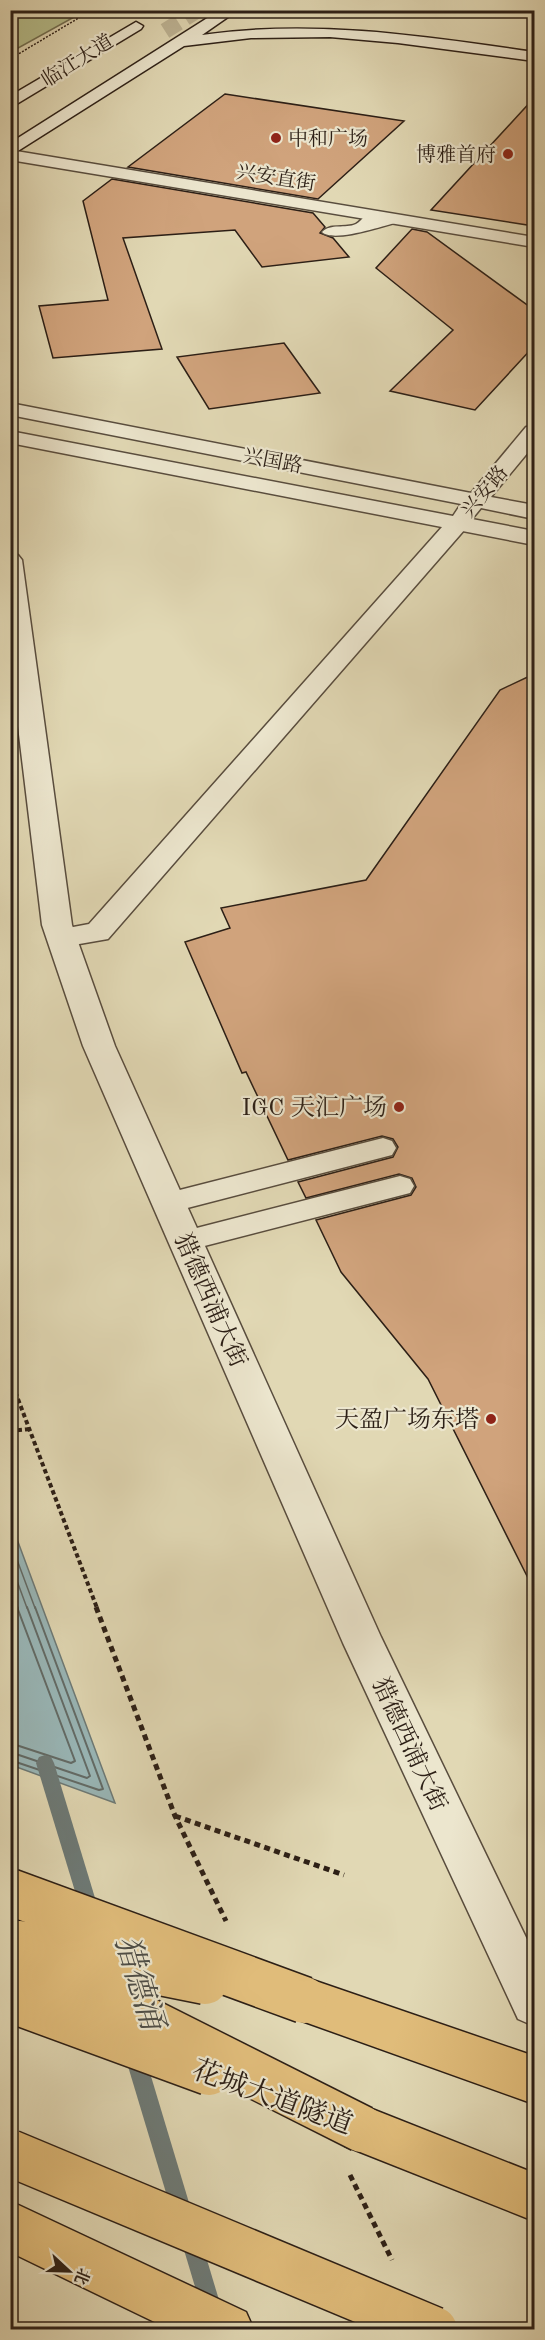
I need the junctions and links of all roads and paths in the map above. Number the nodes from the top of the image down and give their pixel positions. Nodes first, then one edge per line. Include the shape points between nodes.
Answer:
1 (92, 10) edge
2 (227, 12) edge
3 (120, 18) dead end
4 (136, 18) edge
5 (357, 18) dead end
6 (363, 34) junction
7 (184, 42) junction
8 (534, 57) edge
9 (10, 59) edge
10 (10, 103) edge
11 (10, 153) edge
12 (366, 222) junction
13 (329, 232) dead end
14 (534, 242) edge
15 (10, 409) edge
16 (534, 432) edge
17 (10, 437) edge
18 (475, 500) junction
19 (534, 512) edge
20 (458, 523) junction
21 (534, 538) edge
22 (10, 560) edge
23 (62, 938) junction
24 (383, 1148) dead end
25 (400, 1186) dead end
26 (168, 1203) junction
27 (185, 1241) junction
28 (10, 1378) edge
29 (31, 1430) junction
30 (10, 1431) edge
31 (175, 1816) junction
32 (344, 1875) dead end
33 (10, 1892) edge
34 (227, 1923) dead end
35 (10, 1942) edge
36 (10, 1952) edge
37 (10, 1999) edge
38 (304, 2000) junction
39 (534, 2003) edge
40 (534, 2080) edge
41 (355, 2149) junction
42 (10, 2153) edge
43 (534, 2197) edge
44 (10, 2226) edge
45 (394, 2265) dead end
46 (228, 2330) edge
47 (434, 2330) edge

1 - 9 path
2 - 7 street
3 - 4 street
4 - 10 street, 临江大道
5 - 6 street via 351,25
6 - 7 street via 260,33
6 - 8 street
7 - 11 street
11 - 12 street, 兴安直街
12 - 13 lane
12 - 14 street, 兴安直街 via 393,219
15 - 18 street, 兴国路
16 - 18 street, 兴安路
17 - 20 street, 兴国路
18 - 19 street, 兴国路
18 - 20 street, 兴安路
20 - 21 street, 兴国路
20 - 23 street, 兴安路 via 98,932
22 - 23 street, 猎德西浦大街
23 - 26 street, 猎德西浦大街 via 99,1046
24 - 26 lane
25 - 27 lane
26 - 27 street, 猎德西浦大街
27 - 39 street, 猎德西浦大街 via 363,1643
28 - 29 path
29 - 30 path
29 - 31 path
31 - 32 path
31 - 34 path
33 - 38 highway, bridge
35 - 38 highway, bridge
36 - 41 highway, bridge
37 - 41 highway, 花城大道隧道, bridge
38 - 40 highway
41 - 43 highway, 花城大道隧道
41 - 45 path
42 - 47 highway, bridge
44 - 46 highway

